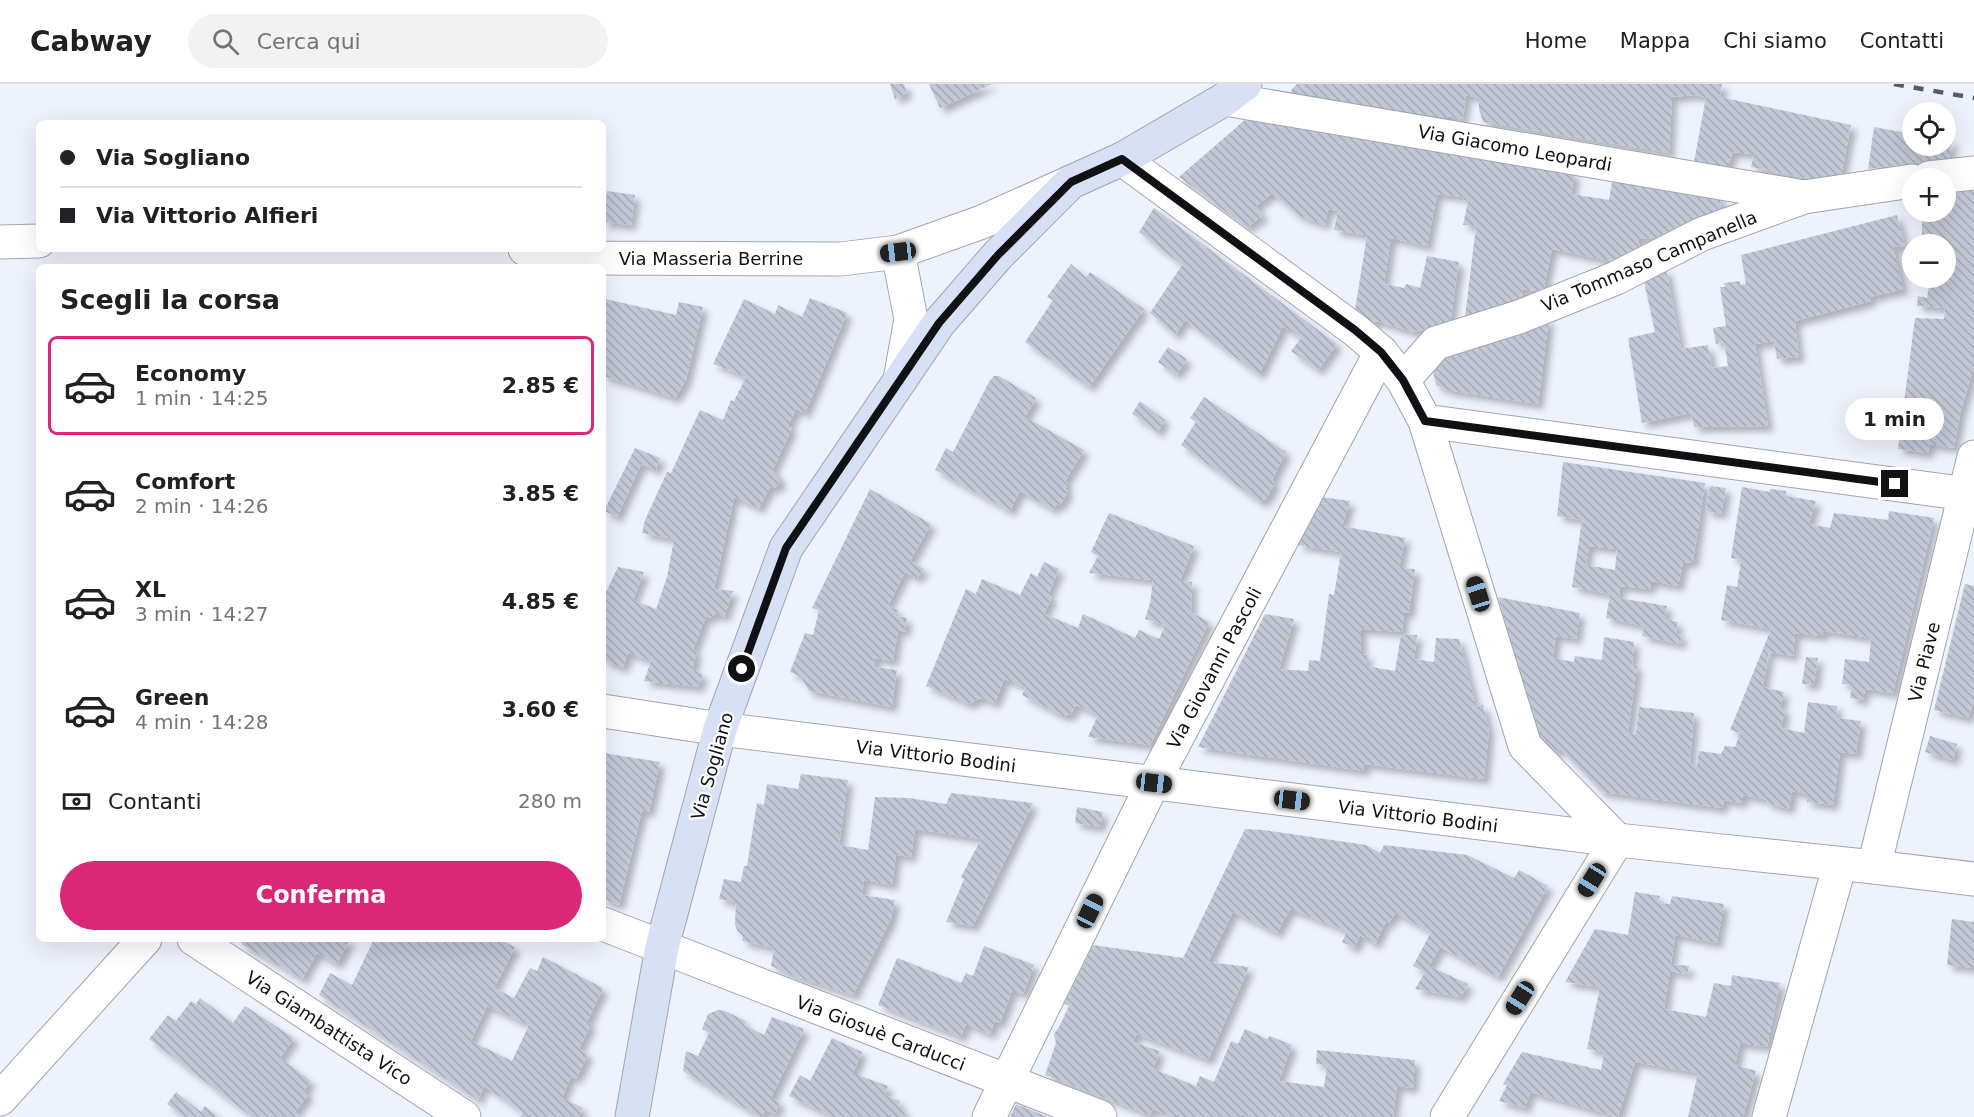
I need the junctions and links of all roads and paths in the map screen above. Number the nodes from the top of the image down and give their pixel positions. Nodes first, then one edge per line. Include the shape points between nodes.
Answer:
1 (1235, 92) edge
2 (1122, 159) junction
3 (1974, 173) edge
4 (1956, 175) edge
5 (1071, 182) junction
6 (1902, 182) edge
7 (1804, 197) junction
8 (36, 241) edge
9 (0, 242) edge
10 (540, 252) edge
11 (898, 252) junction
12 (590, 262) edge
13 (1381, 352) junction
14 (900, 380) junction
15 (1403, 380) junction
16 (1425, 421) junction
17 (1974, 457) edge
18 (1970, 495) edge
19 (606, 711) edge
20 (720, 729) junction
21 (1154, 783) junction
22 (1617, 840) junction
23 (1840, 864) junction
24 (1874, 867) junction
25 (1974, 879) edge
26 (606, 925) edge
27 (142, 942) edge
28 (199, 942) edge
29 (663, 947) junction
30 (1006, 1082) junction
31 (0, 1100) edge
32 (430, 1108) edge
33 (464, 1117) edge
34 (632, 1117) edge
35 (989, 1117) edge
36 (1100, 1117) edge
37 (1447, 1117) edge
38 (1769, 1117) edge

1 - 2 street, Via Sogliano
1 - 7 street, Via Giacomo Leopardi
2 - 5 street, Via Sogliano
2 - 13 street
3 - 4 street
5 - 11 street, Via Sogliano via 982,222
5 - 14 street, Via Sogliano via 998,255 939,323
6 - 7 street, Via Tommaso Campanella
7 - 15 street, Via Tommaso Campanella via 1702,234 1616,278 1529,313 1436,343
8 - 9 street
10 - 12 street, Via Masseria Berrine
11 - 12 street, Via Masseria Berrine via 841,259
11 - 14 street, Via Sogliano via 911,319
13 - 15 street
13 - 21 street, Via Giovanni Pascoli
14 - 20 street, Via Sogliano via 786,548
15 - 16 street
16 - 18 street
16 - 22 street via 1524,746
17 - 18 street, Via Piave
18 - 24 street, Via Piave
19 - 20 street, Via Vittorio Bodini
20 - 21 street, Via Vittorio Bodini
20 - 29 street, Via Sogliano
21 - 22 street, Via Vittorio Bodini
21 - 30 street, Via Giovanni Pascoli
22 - 23 street, Via Vittorio Bodini
22 - 37 street
23 - 24 street, Via Vittorio Bodini
23 - 38 street
24 - 25 street, Via Vittorio Bodini
26 - 29 street, Via Giosuè Carducci
27 - 31 street
28 - 32 street, Via Giambattista Vico
29 - 30 street, Via Giosuè Carducci
29 - 34 street, Via Sogliano
30 - 35 street, Via Giovanni Pascoli
30 - 36 street, Via Giosuè Carducci
32 - 33 street, Via Giambattista Vico

